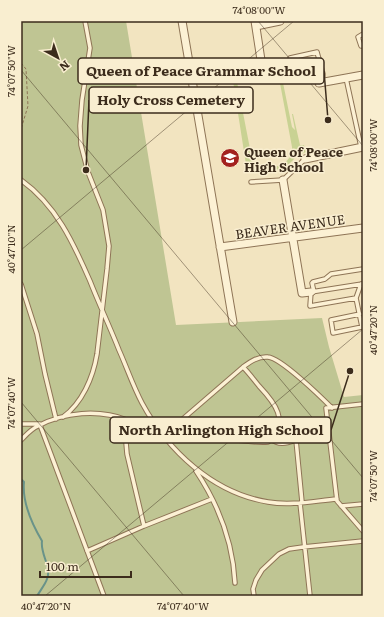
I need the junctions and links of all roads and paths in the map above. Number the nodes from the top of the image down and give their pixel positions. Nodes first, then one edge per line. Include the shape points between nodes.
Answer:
1 (85, 21) edge
2 (182, 21) edge
3 (280, 21) edge
4 (255, 23) edge
5 (363, 34) edge
6 (363, 46) edge
7 (290, 58) dead end
8 (261, 60) dead end
9 (21, 63) edge
10 (363, 75) edge
11 (346, 78) junction
12 (320, 83) joint
13 (21, 129) edge
14 (362, 147) edge
15 (305, 159) joint
16 (21, 180) edge
17 (284, 180) junction
18 (251, 182) dead end
19 (363, 228) edge
20 (292, 237) junction
21 (220, 247) junction
22 (363, 269) edge
23 (21, 284) edge
24 (362, 284) edge
25 (312, 292) junction
26 (356, 298) junction
27 (102, 310) junction
28 (360, 314) junction
29 (233, 322) dead end
30 (243, 367) junction
31 (363, 404) edge
32 (332, 408) junction
33 (63, 417) junction
34 (56, 419) junction
35 (124, 420) junction
36 (21, 424) edge
37 (41, 425) junction
38 (172, 428) junction
39 (163, 436) junction
40 (271, 439) junction
41 (21, 440) edge
42 (194, 468) junction
43 (212, 499) junction
44 (337, 499) junction
45 (301, 502) junction
46 (363, 504) edge
47 (342, 506) junction
48 (144, 526) junction
49 (363, 531) edge
50 (363, 540) edge
51 (305, 546) junction
52 (88, 551) junction
53 (235, 583) dead end
54 (249, 595) edge
55 (254, 595) edge
56 (104, 596) edge
57 (310, 596) edge

1 - 27 lane via 90,48 82,100 80,136 83,155 103,210 108,237
2 - 21 street
3 - 4 street
4 - 8 street
5 - 6 lane via 358,37
7 - 12 lane via 317,52 323,74
9 - 13 path via 26,69 28,106
10 - 11 street
11 - 12 street
11 - 14 lane
14 - 15 street
15 - 17 lane
16 - 27 lane via 41,197 60,221 77,252
17 - 18 lane
17 - 20 street
19 - 20 street, BEAVER AVENUE
20 - 21 street, BEAVER AVENUE
20 - 25 street via 302,293
21 - 29 street
22 - 25 lane via 331,274 325,279 313,282
23 - 34 lane via 38,334
24 - 25 lane
24 - 26 lane
25 - 26 lane via 310,306
26 - 28 lane
27 - 33 lane via 95,363 88,386 74,407
27 - 39 lane via 140,398
28 - 28 lane via 362,328 333,333 331,320
30 - 32 lane via 256,359 274,359
30 - 38 lane
30 - 40 lane via 275,404 279,423
31 - 32 lane
32 - 44 lane via 326,408
33 - 34 lane
33 - 35 lane via 98,413
34 - 37 lane
35 - 39 lane
35 - 48 lane via 127,454
36 - 37 lane
37 - 41 lane
37 - 52 lane
38 - 39 lane
38 - 40 lane via 185,434 218,440 268,442
39 - 42 lane
40 - 45 lane via 276,443 296,440
42 - 43 lane
42 - 45 lane via 223,487 248,497 281,504
43 - 48 lane
43 - 53 lane via 229,543
44 - 45 lane
44 - 47 lane
45 - 51 lane
46 - 47 lane
47 - 49 lane
48 - 52 lane
50 - 51 lane
51 - 55 lane via 289,549 269,562 256,580
51 - 57 lane
52 - 56 lane
54 - 55 lane

